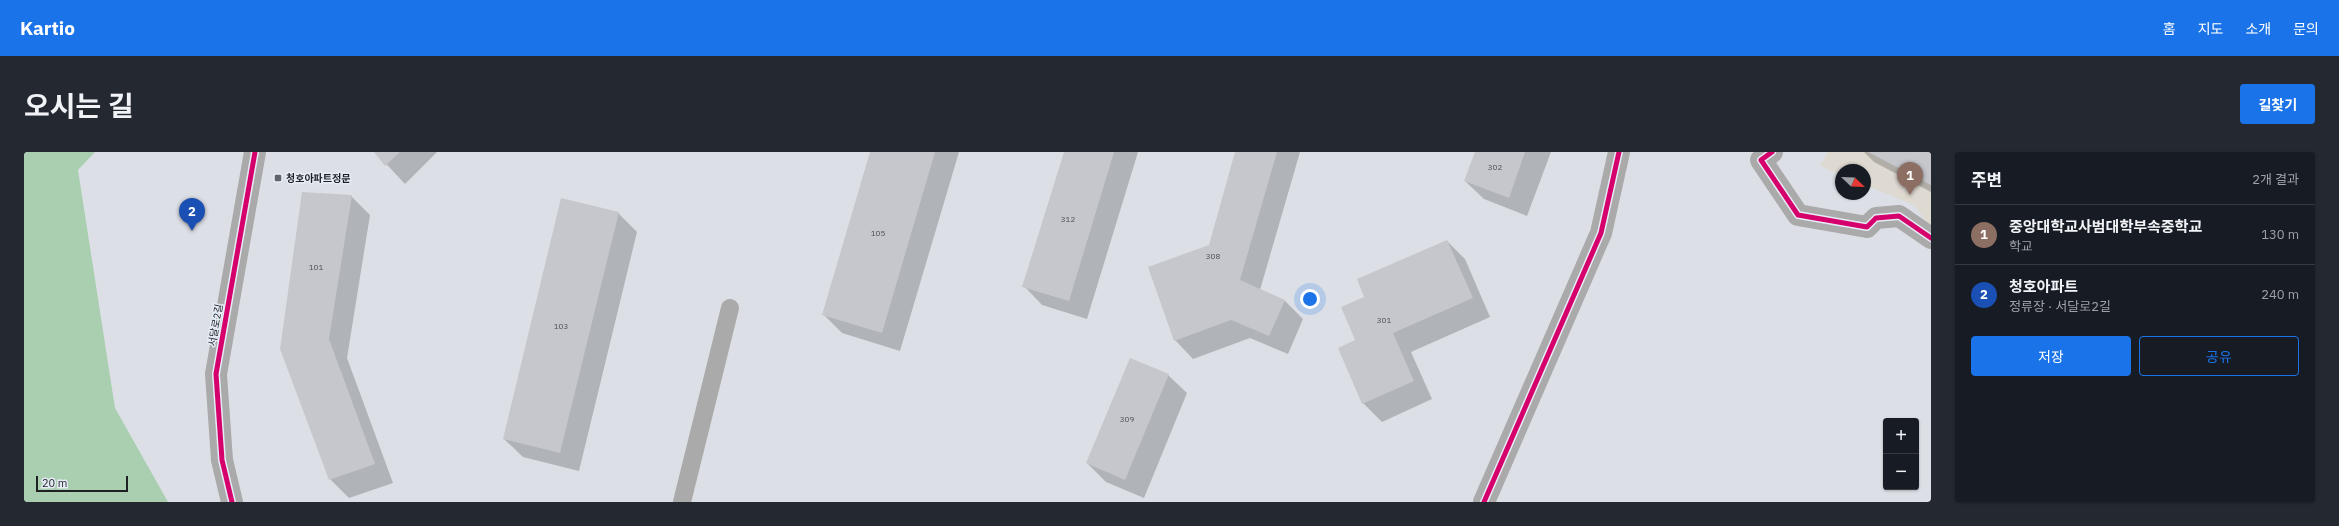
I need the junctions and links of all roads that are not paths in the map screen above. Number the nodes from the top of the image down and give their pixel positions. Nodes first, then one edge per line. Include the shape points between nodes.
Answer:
1 (255, 152) edge
2 (1619, 152) edge
3 (1772, 152) edge
4 (1931, 238) edge
5 (730, 308) dead end
6 (232, 502) edge
7 (682, 502) edge
8 (1484, 502) edge

1 - 6 street, 서달로2길 via 216,374 222,460
2 - 8 street via 1601,233
3 - 4 street via 1761,160 1798,215 1867,227 1876,218 1899,216
5 - 7 lane

